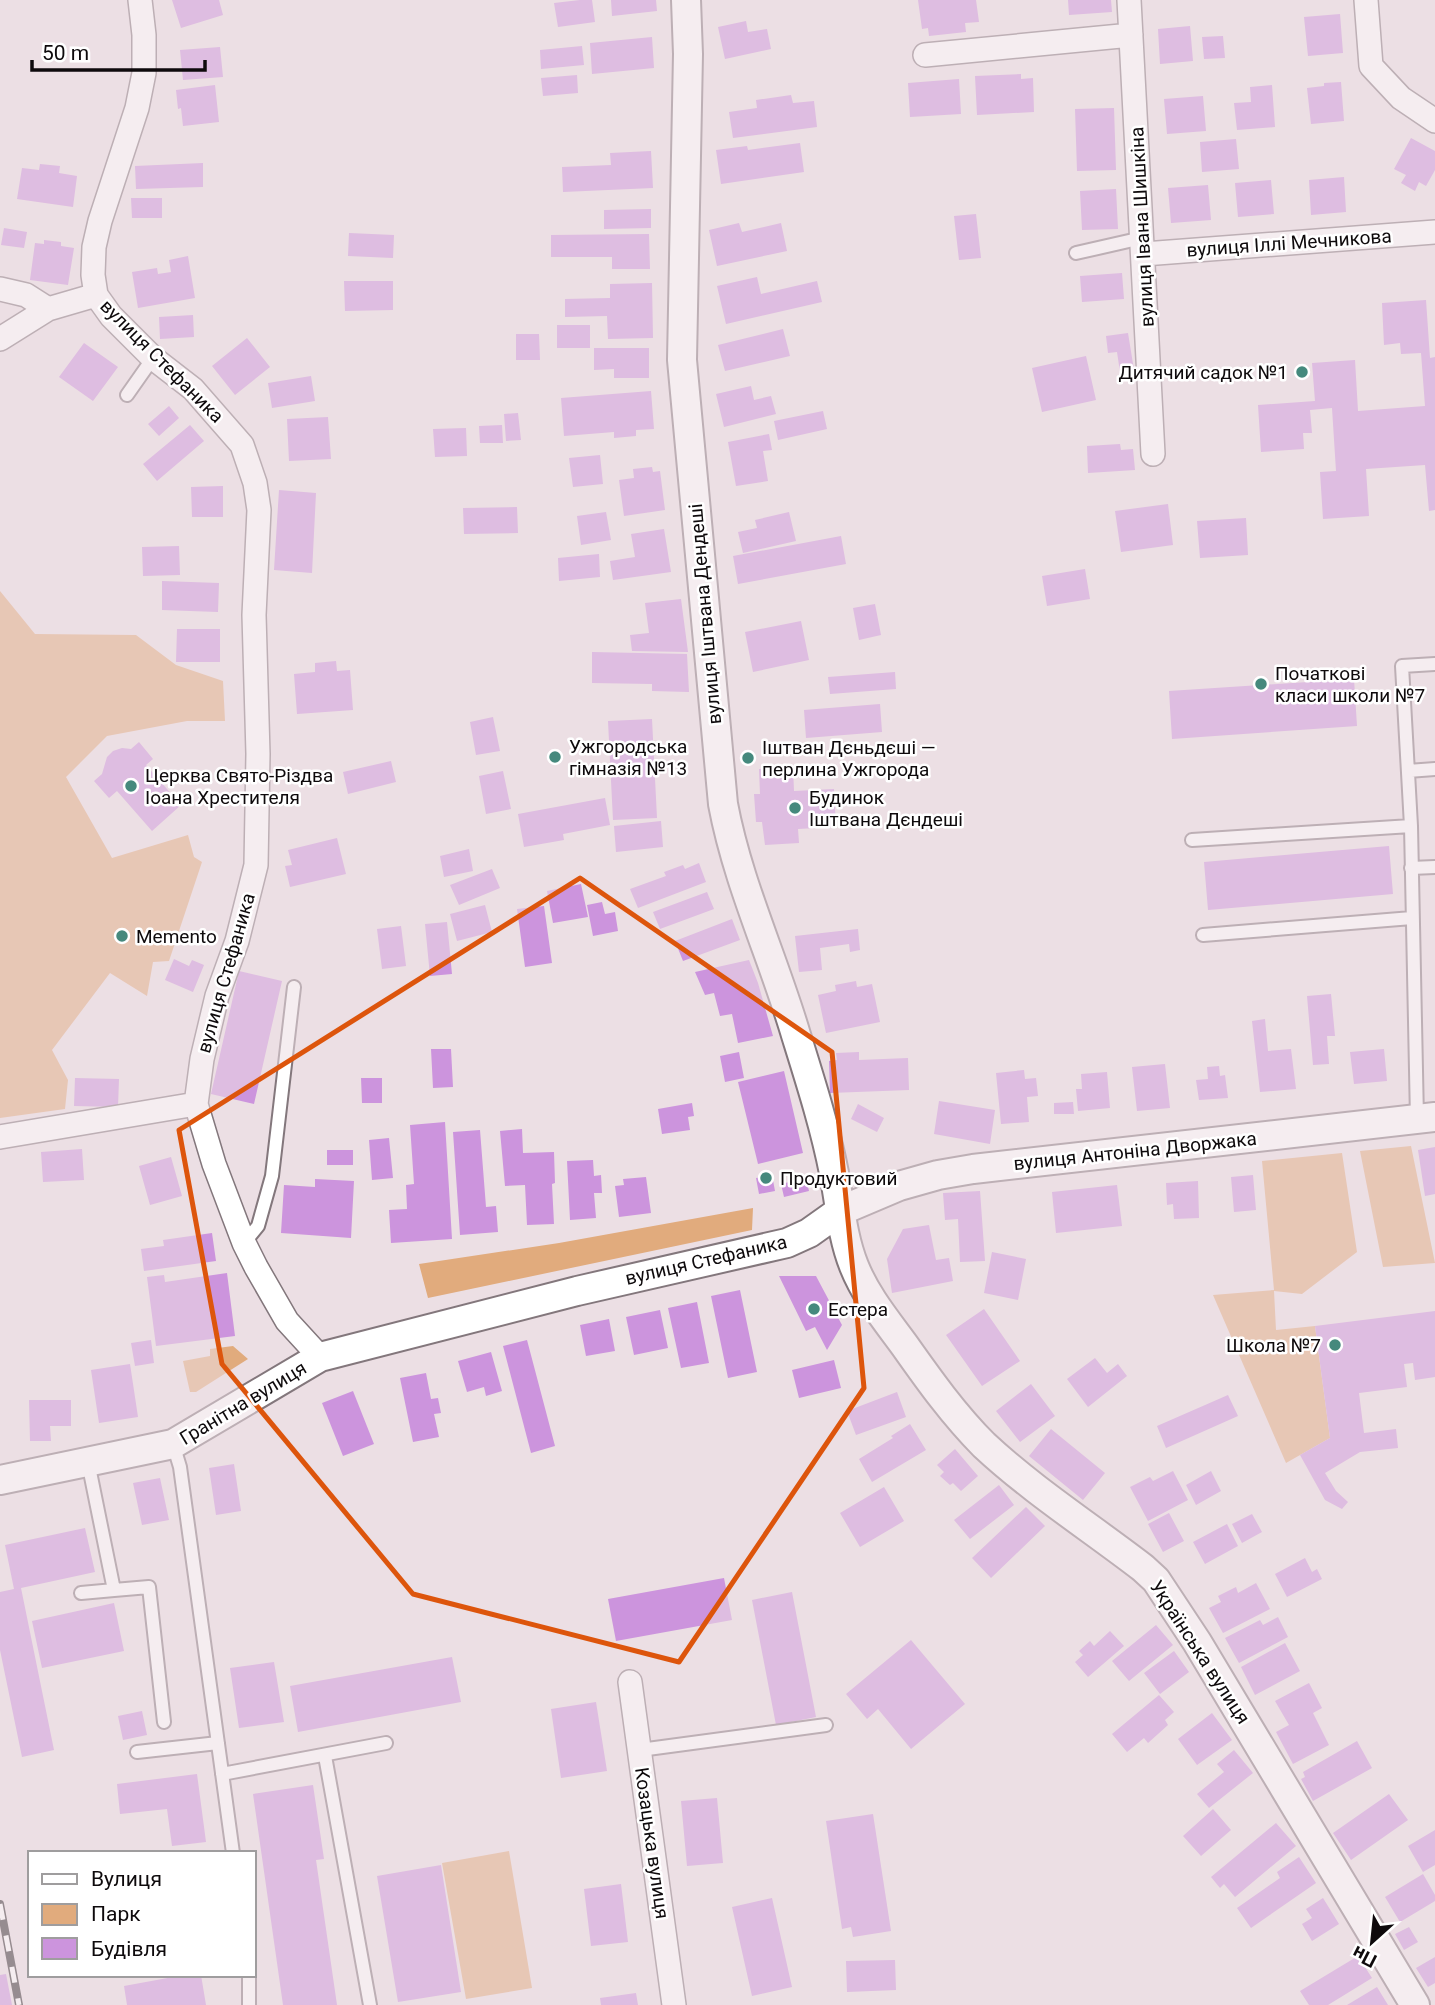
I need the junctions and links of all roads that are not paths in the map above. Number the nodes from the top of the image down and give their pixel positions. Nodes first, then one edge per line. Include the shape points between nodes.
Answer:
1 (140, 0) edge
2 (686, 0) edge
3 (1129, 0) edge
4 (1366, 0) edge
5 (1131, 35) junction
6 (925, 55) dead end
7 (1435, 121) edge
8 (1435, 232) edge
9 (1143, 246) junction
10 (1076, 253) dead end
11 (0, 289) edge
12 (96, 295) junction
13 (48, 309) junction
14 (0, 339) edge
15 (153, 358) junction
16 (127, 395) dead end
17 (1153, 454) dead end
18 (1435, 664) edge
19 (1435, 769) edge
20 (1408, 771) junction
21 (1411, 826) junction
22 (1192, 840) dead end
23 (1435, 867) edge
24 (1411, 869) junction
25 (1412, 918) junction
26 (1203, 935) dead end
27 (294, 987) dead end
28 (196, 1104) junction
29 (1426, 1118) edge
30 (0, 1137) edge
31 (840, 1211) junction
32 (244, 1243) junction
33 (320, 1357) junction
34 (173, 1444) junction
35 (88, 1462) junction
36 (0, 1480) edge
37 (114, 1590) junction
38 (81, 1593) dead end
39 (630, 1682) dead end
40 (164, 1722) dead end
41 (826, 1725) dead end
42 (218, 1743) junction
43 (386, 1743) dead end
44 (640, 1750) junction
45 (136, 1752) dead end
46 (325, 1756) junction
47 (222, 1774) junction
48 (233, 1851) edge
49 (249, 1977) edge
50 (249, 2005) edge
51 (370, 2005) edge
52 (674, 2005) edge
53 (1415, 2005) edge

1 - 12 street, вулиця Стефаника via 144,73 97,234
2 - 31 street, вулиця Іштвана Дендеші via 682,360 723,804 745,892 806,1070 834,1171
3 - 5 street, вулиця Івана Шишкіна
4 - 7 street via 1371,65 1401,98
5 - 6 street
5 - 9 street, вулиця Івана Шишкіна
8 - 9 street, вулиця Іллі Мечникова
9 - 10 lane
9 - 17 street, вулиця Івана Шишкіна
11 - 13 street via 26,295
12 - 13 street
12 - 15 street, вулиця Стефаника
13 - 14 street
15 - 16 lane
15 - 28 street, вулиця Стефаника via 193,389 242,445 259,510 254,615 256,865 217,996
18 - 20 lane via 1402,666
19 - 20 lane
20 - 21 lane
21 - 22 lane
21 - 24 lane
23 - 24 lane
24 - 25 lane
25 - 26 lane
25 - 29 lane
27 - 32 lane via 272,1176 258,1226
28 - 30 street
28 - 32 street, вулиця Стефаника
29 - 31 street, вулиця Антоніна Дворжака via 973,1169 899,1186
31 - 33 street, вулиця Стефаника via 787,1243
31 - 53 street, Українська вулиця via 853,1264 870,1298 961,1420 1015,1471 1156,1580
32 - 33 street, вулиця Стефаника via 286,1321
33 - 34 street, Гранітна вулиця
34 - 35 street, Гранітна вулиця
34 - 42 lane
35 - 36 street, Гранітна вулиця
35 - 37 lane
37 - 38 lane
37 - 40 lane via 149,1587
39 - 44 street, Козацька вулиця
41 - 44 lane
42 - 45 lane
42 - 47 lane
43 - 46 lane
44 - 52 street, Козацька вулиця
46 - 47 lane
46 - 51 lane
47 - 48 lane
49 - 50 lane

